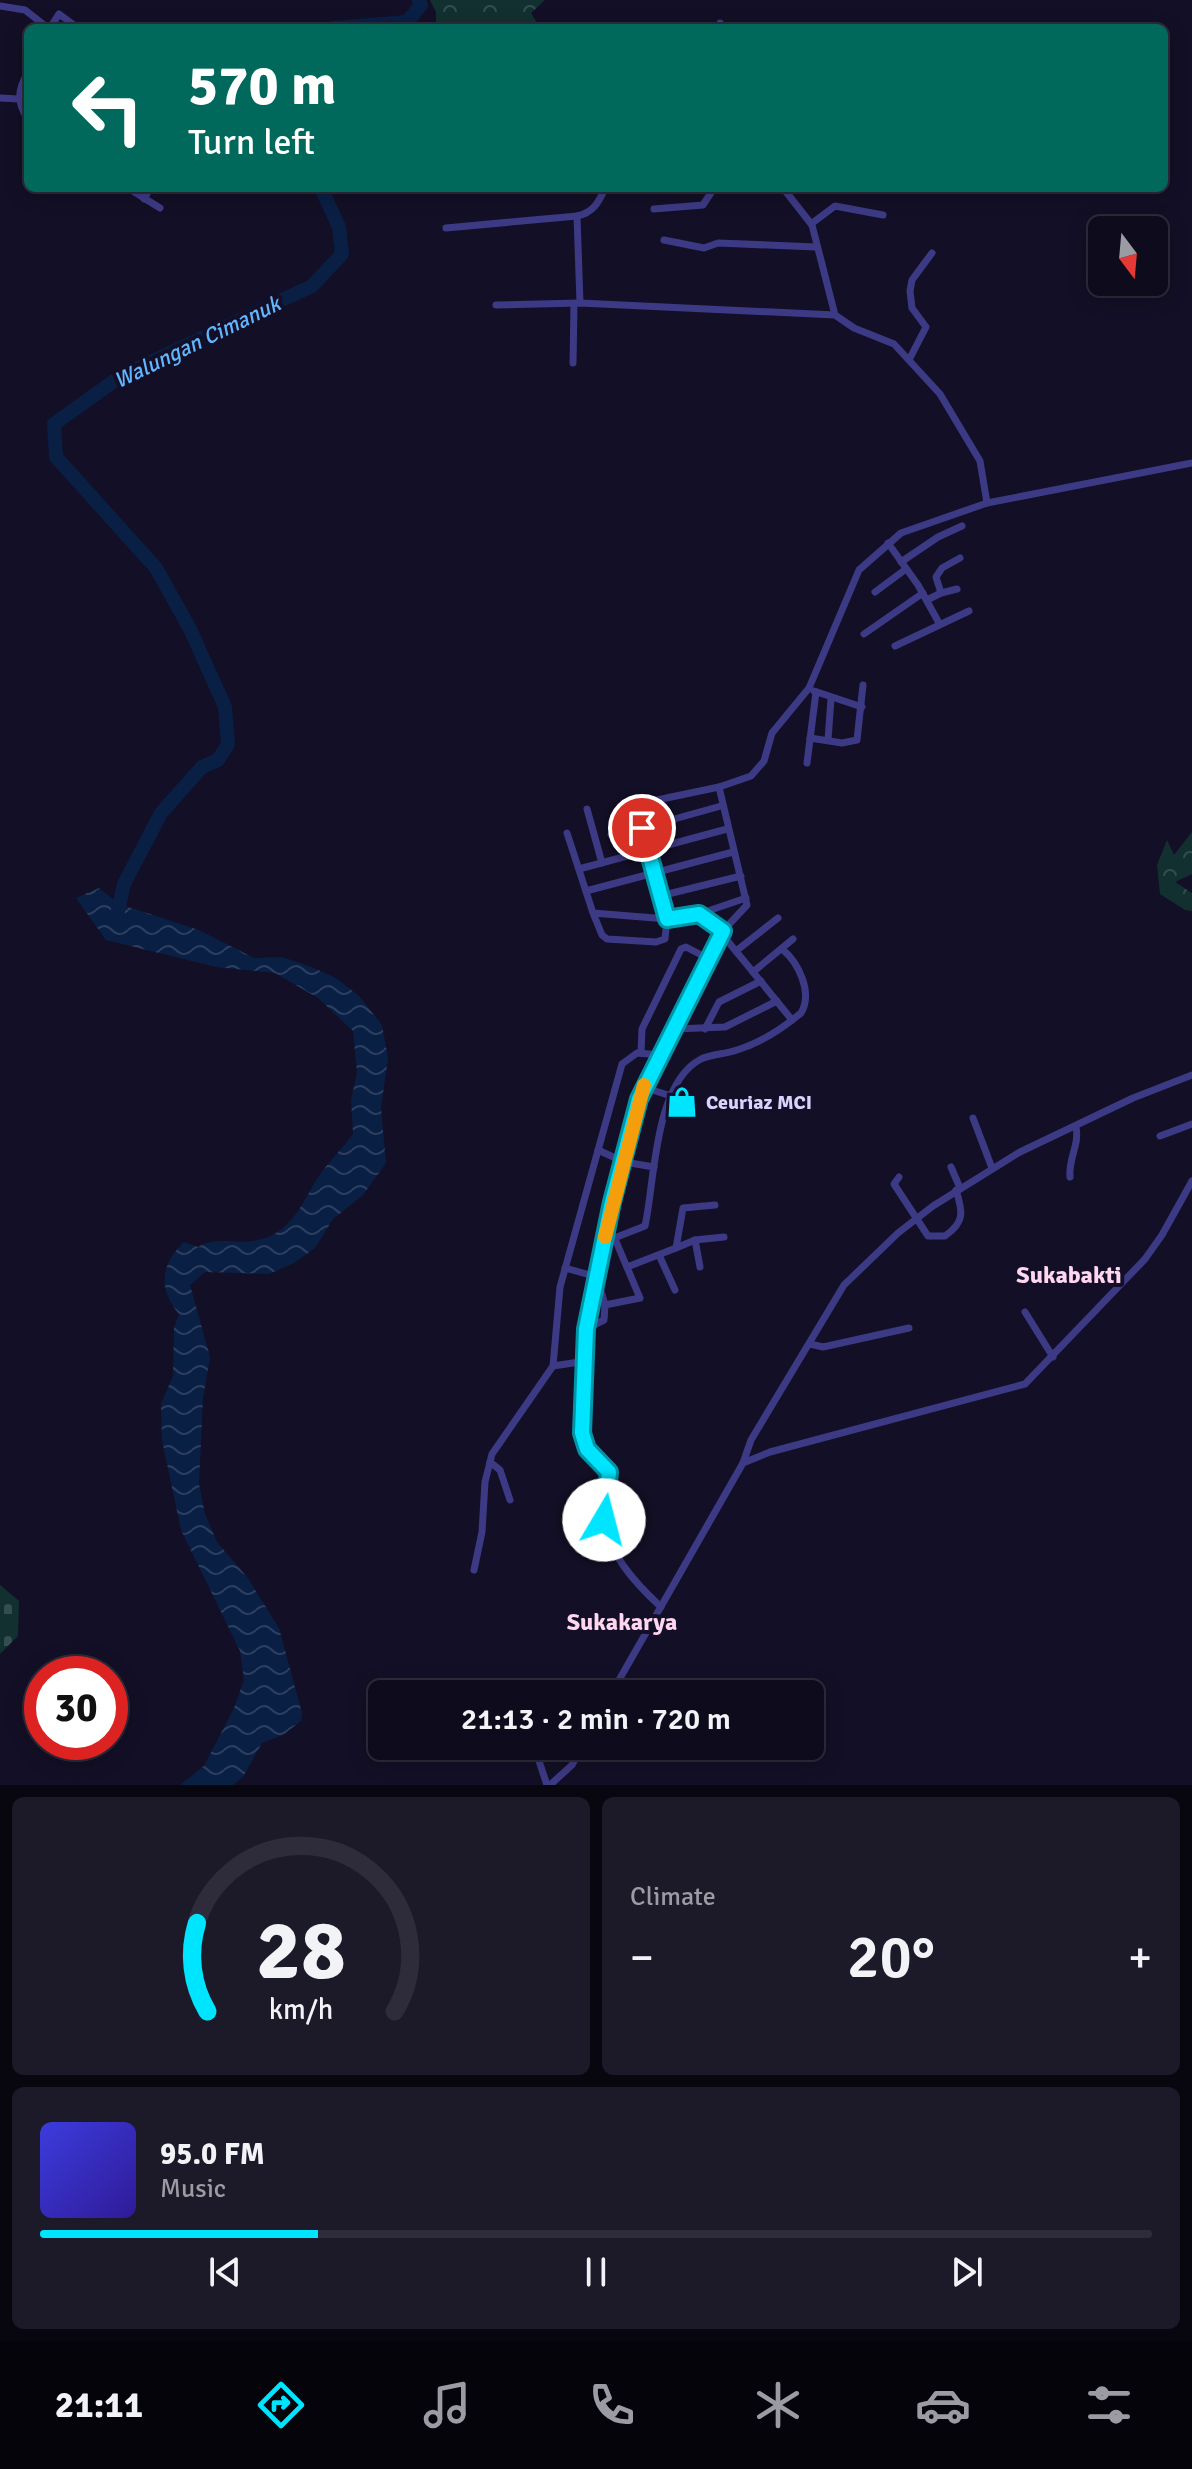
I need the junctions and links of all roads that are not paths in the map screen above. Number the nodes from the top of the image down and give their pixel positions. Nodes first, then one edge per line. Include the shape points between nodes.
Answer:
1 (0, 6) edge
2 (44, 24) edge
3 (52, 24) edge
4 (73, 24) edge
5 (24, 78) edge
6 (0, 98) edge
7 (19, 99) junction
8 (24, 110) edge
9 (134, 192) edge
10 (148, 192) edge
11 (603, 192) edge
12 (711, 192) edge
13 (786, 192) edge
14 (144, 199) junction
15 (160, 208) dead end
16 (654, 209) dead end
17 (883, 215) dead end
18 (577, 216) junction
19 (811, 224) junction
20 (446, 228) dead end
21 (664, 240) dead end
22 (816, 247) junction
23 (932, 253) dead end
24 (577, 304) junction
25 (496, 305) dead end
26 (835, 315) junction
27 (910, 358) junction
28 (573, 363) dead end
29 (1192, 463) edge
30 (987, 503) junction
31 (962, 526) dead end
32 (888, 543) junction
33 (960, 558) dead end
34 (903, 565) junction
35 (957, 589) dead end
36 (875, 592) dead end
37 (941, 593) junction
38 (925, 596) junction
39 (969, 611) dead end
40 (939, 623) junction
41 (864, 634) dead end
42 (895, 646) dead end
43 (863, 685) dead end
44 (812, 690) junction
45 (831, 699) junction
46 (862, 707) junction
47 (810, 738) junction
48 (828, 740) junction
49 (807, 763) dead end
50 (719, 787) junction
51 (721, 806) junction
52 (587, 809) dead end
53 (642, 827) junction
54 (727, 829) junction
55 (567, 833) dead end
56 (611, 835) dead end
57 (648, 851) junction
58 (733, 852) junction
59 (602, 863) junction
60 (579, 869) junction
61 (655, 874) junction
62 (741, 876) junction
63 (586, 891) junction
64 (660, 896) junction
65 (746, 898) junction
66 (593, 913) junction
67 (699, 914) junction
68 (778, 918) dead end
69 (667, 919) junction
70 (722, 932) junction
71 (793, 939) dead end
72 (782, 949) junction
73 (736, 951) junction
74 (709, 959) junction
75 (753, 972) junction
76 (761, 981) junction
77 (777, 1001) junction
78 (792, 1020) junction
79 (674, 1029) junction
80 (705, 1029) junction
81 (641, 1053) junction
82 (661, 1055) junction
83 (1192, 1075) edge
84 (643, 1087) junction
85 (671, 1096) junction
86 (973, 1118) dead end
87 (1192, 1124) edge
88 (1076, 1127) junction
89 (1160, 1136) dead end
90 (598, 1150) junction
91 (624, 1162) junction
92 (654, 1167) junction
93 (951, 1167) dead end
94 (992, 1168) junction
95 (899, 1177) dead end
96 (1070, 1177) dead end
97 (1192, 1181) edge
98 (958, 1189) junction
99 (715, 1205) dead end
100 (916, 1219) junction
101 (724, 1237) dead end
102 (615, 1239) junction
103 (695, 1240) junction
104 (604, 1242) junction
105 (676, 1248) junction
106 (659, 1255) junction
107 (627, 1267) junction
108 (700, 1267) dead end
109 (565, 1268) junction
110 (597, 1277) junction
111 (675, 1290) dead end
112 (605, 1305) junction
113 (1025, 1312) dead end
114 (909, 1328) dead end
115 (586, 1329) junction
116 (810, 1344) junction
117 (1053, 1357) junction
118 (586, 1361) junction
119 (553, 1366) junction
120 (490, 1462) junction
121 (743, 1463) junction
122 (510, 1500) dead end
123 (474, 1570) dead end
124 (661, 1607) junction
125 (619, 1680) edge
126 (539, 1760) edge
127 (575, 1760) edge
128 (548, 1785) edge

1 - 2 street via 25,10
3 - 4 street via 59,14
5 - 7 street
6 - 7 street
7 - 8 street
9 - 14 street
10 - 14 street
11 - 18 street via 597,205
12 - 16 street via 703,205
13 - 19 street
14 - 15 street
17 - 19 street via 835,206
18 - 20 street
18 - 24 street
19 - 22 street
21 - 22 street via 704,248 718,243
22 - 26 street
23 - 27 street via 911,283 912,308 926,327
24 - 25 street
24 - 26 street
24 - 28 street
26 - 27 street via 894,344
27 - 30 street via 975,448
29 - 30 street
30 - 32 street via 912,526
31 - 34 street via 938,537
32 - 34 street
32 - 44 street via 859,570
33 - 37 street via 936,577
34 - 36 street
34 - 38 street
35 - 37 street
37 - 38 street
38 - 40 street
38 - 41 street
39 - 40 street
40 - 42 street
43 - 46 street
44 - 45 street
44 - 47 street
44 - 50 street via 772,733 758,769
45 - 46 street
45 - 48 street
46 - 48 street via 857,740
47 - 48 street
47 - 49 street
50 - 51 street
50 - 53 street via 638,804
51 - 53 street
51 - 54 street
52 - 59 street
53 - 56 street
53 - 57 street
54 - 57 street
54 - 58 street
55 - 60 street
57 - 59 street
57 - 61 street
58 - 61 street
58 - 62 street
59 - 60 street
60 - 63 street
61 - 63 street
61 - 64 street
62 - 64 street
62 - 65 street
63 - 66 street
64 - 69 street
65 - 67 street
65 - 70 street via 746,909
66 - 69 street
66 - 69 street via 602,935 612,940 663,942
67 - 69 street
67 - 70 street
68 - 73 street
70 - 73 street
70 - 74 street
71 - 72 street
72 - 75 street
72 - 78 street via 799,972 807,997
73 - 75 street
74 - 79 street
74 - 81 street via 681,949 641,1032
75 - 76 street
76 - 77 street
76 - 80 street via 719,1002
77 - 78 street
77 - 80 street via 734,1024
78 - 85 street via 742,1049 697,1062
79 - 80 street
79 - 82 street
81 - 82 street
81 - 90 street via 622,1064
82 - 84 street
83 - 88 street
84 - 85 street
84 - 91 street
85 - 92 street
86 - 94 street
87 - 89 street
88 - 94 street
88 - 96 street via 1079,1138 1068,1162
90 - 91 street
90 - 109 street
91 - 92 street
91 - 104 street
92 - 102 street via 645,1226
93 - 98 street
94 - 98 street
95 - 100 street via 894,1184
97 - 117 street via 1145,1259
98 - 100 street
98 - 100 street via 964,1215 950,1233 928,1236
99 - 105 street via 681,1210
100 - 116 street via 844,1285
101 - 103 street
102 - 104 street
102 - 107 street
103 - 105 street
103 - 108 street
104 - 110 street
105 - 106 street
106 - 107 street
106 - 111 street
107 - 112 street via 640,1298
109 - 110 street
109 - 119 street
110 - 112 street
110 - 115 street
112 - 115 street via 604,1320
113 - 117 street
114 - 116 street via 823,1347
115 - 118 street
116 - 121 street via 751,1440
117 - 121 street via 1018,1388
118 - 119 street
118 - 124 street via 582,1433 587,1449 609,1472 604,1520 632,1580
119 - 120 street
120 - 122 street via 500,1470
120 - 123 street
121 - 124 street
124 - 125 street
126 - 128 street
127 - 128 street

